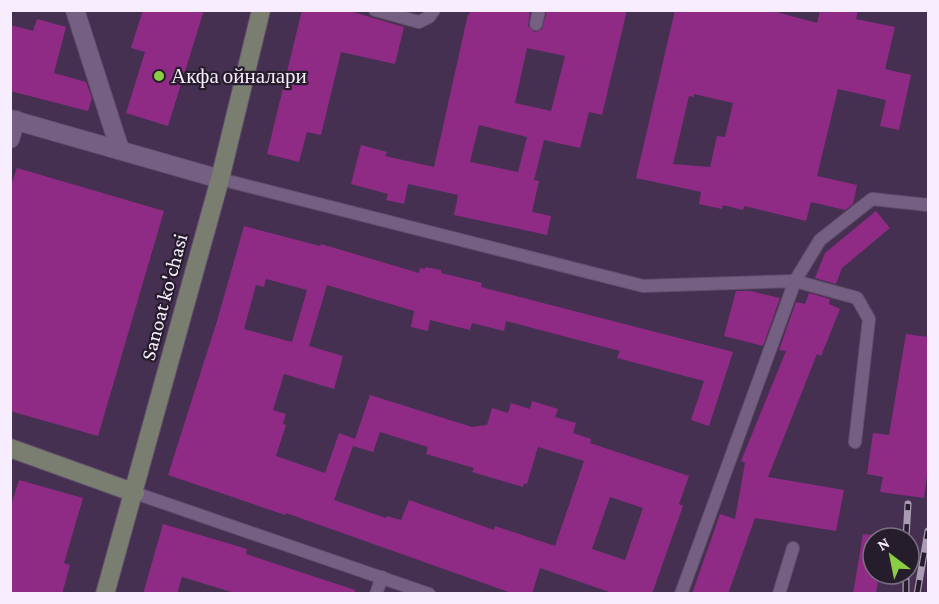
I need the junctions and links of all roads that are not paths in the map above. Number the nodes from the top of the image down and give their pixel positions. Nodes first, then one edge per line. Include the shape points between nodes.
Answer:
1 (75, 10) edge
2 (261, 10) edge
3 (375, 10) edge
4 (434, 10) edge
5 (539, 10) edge
6 (536, 24) dead end
7 (13, 119) edge
8 (10, 139) edge
9 (120, 150) junction
10 (220, 179) junction
11 (928, 205) edge
12 (795, 281) junction
13 (855, 442) dead end
14 (10, 447) edge
15 (135, 493) junction
16 (793, 548) dead end
17 (382, 577) junction
18 (105, 594) edge
19 (376, 594) edge
20 (429, 594) edge
21 (681, 594) edge
22 (778, 594) edge

1 - 9 street
2 - 10 main road, Sanoat ko'chasi
3 - 4 lane via 419,22
5 - 6 lane
7 - 8 street
7 - 9 street
9 - 10 street
10 - 12 lane via 643,286
10 - 15 main road, Sanoat ko'chasi
11 - 12 lane via 872,199 820,240
12 - 13 lane via 857,298 869,318
12 - 21 lane
14 - 15 main road
15 - 17 lane
15 - 18 main road, Sanoat ko'chasi
16 - 22 lane
17 - 19 lane
17 - 20 lane

